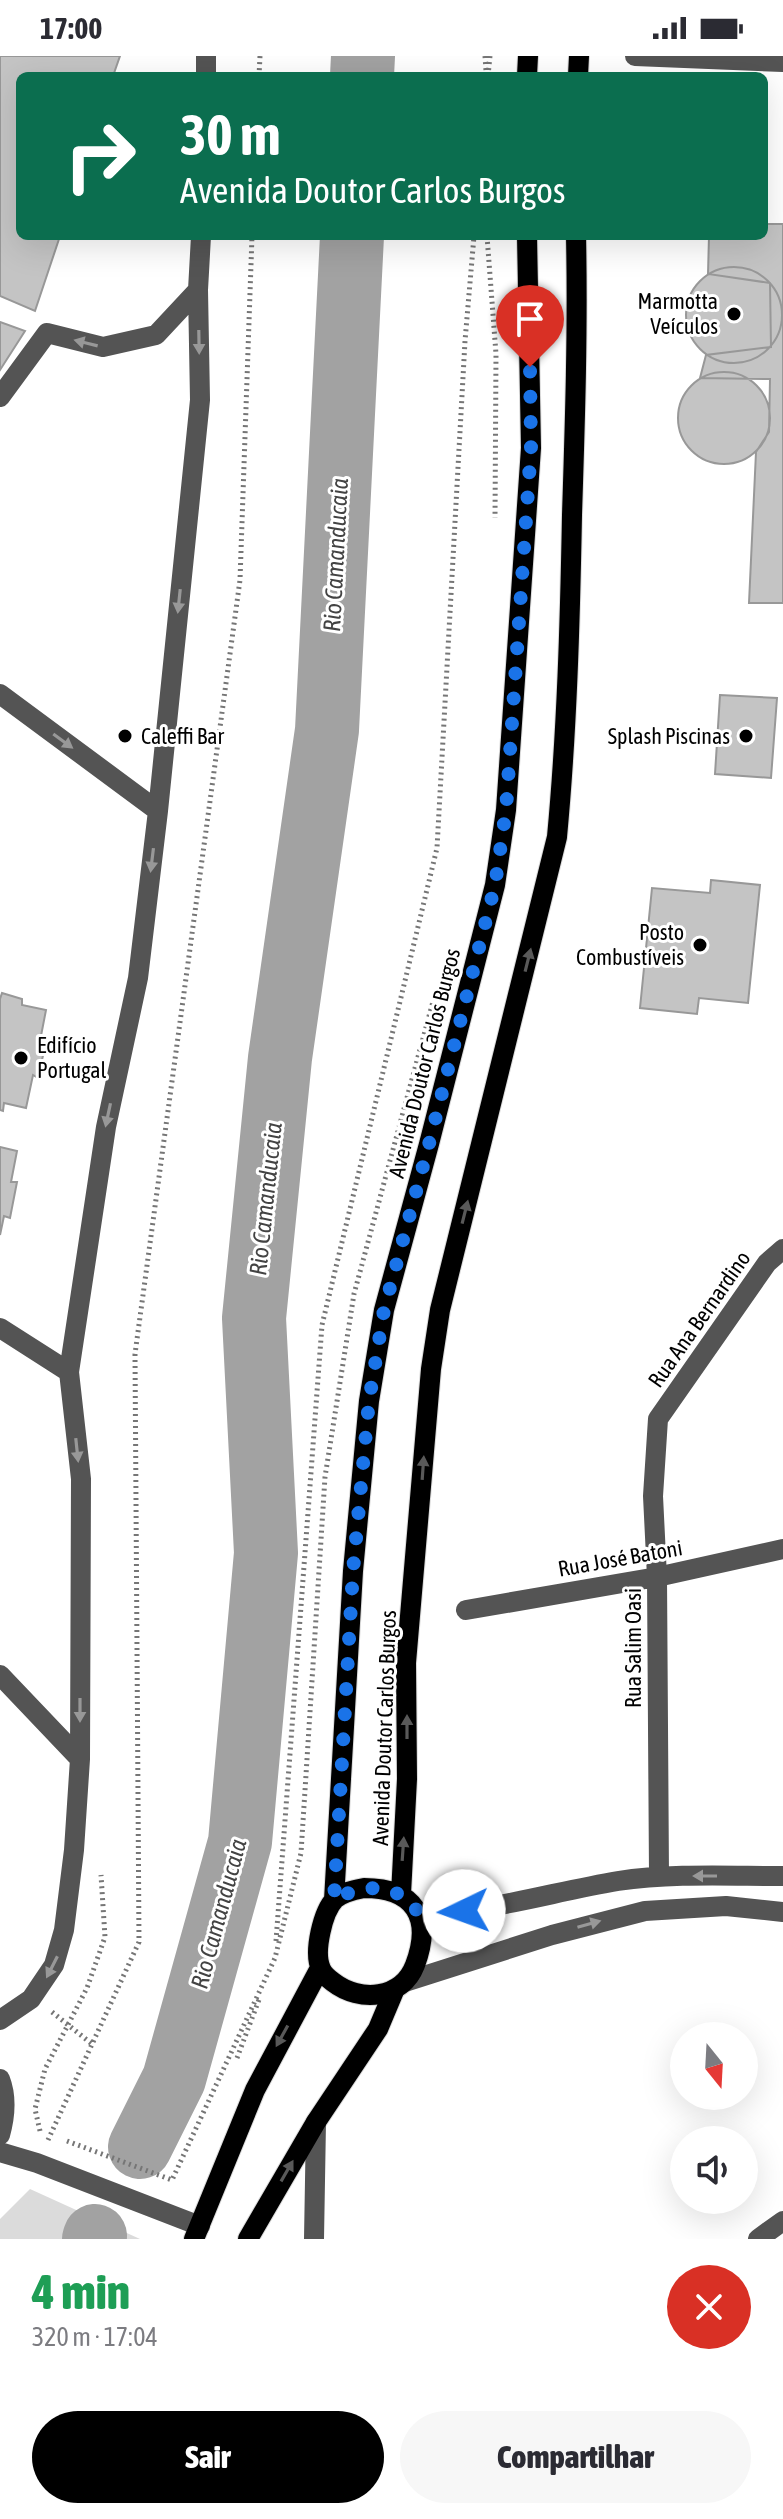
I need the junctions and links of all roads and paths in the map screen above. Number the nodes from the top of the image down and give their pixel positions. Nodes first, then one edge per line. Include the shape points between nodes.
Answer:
1 (635, 56) edge
2 (783, 62) edge
3 (201, 240) edge
4 (252, 240) edge
5 (474, 240) edge
6 (527, 240) edge
7 (576, 240) edge
8 (198, 290) junction
9 (0, 397) edge
10 (0, 694) edge
11 (158, 811) junction
12 (783, 1249) edge
13 (0, 1328) edge
14 (69, 1372) junction
15 (658, 1419) joint
16 (783, 1549) edge
17 (657, 1577) junction
18 (466, 1610) dead end
19 (0, 1675) edge
20 (80, 1759) junction
21 (101, 1873) dead end
22 (659, 1876) junction
23 (783, 1876) edge
24 (401, 1894) junction
25 (334, 1900) junction
26 (783, 1912) edge
27 (419, 1914) junction
28 (320, 1968) junction
29 (400, 1986) junction
30 (33, 1996) junction
31 (0, 2020) edge
32 (68, 2025) junction
33 (92, 2044) junction
34 (237, 2058) dead end
35 (0, 2079) edge
36 (316, 2122) junction
37 (0, 2135) edge
38 (51, 2135) junction
39 (0, 2152) edge
40 (37, 2163) junction
41 (172, 2180) dead end
42 (783, 2221) edge
43 (197, 2233) edge
44 (248, 2239) edge
45 (314, 2239) edge
46 (758, 2239) edge

1 - 2 street
3 - 8 street
4 - 33 path via 240,580 135,1354 139,1942
5 - 34 path via 437,848 322,1325 275,1958
6 - 25 main road, Avenida Doutor Carlos Burgos via 531,448 506,810 495,885 384,1310 369,1401 353,1571
24 -> 7 main road, Avenida Doutor Carlos Burgos via 406,1663 431,1369 440,1310 557,837 569,637
8 -> 9 street via 156,335 103,347 47,333
8 -> 11 street via 200,400
10 -> 11 street
11 -> 14 street via 138,978 106,1127
12 - 15 street, Rua Ana Bernardino via 767,1263
13 - 14 street
14 -> 20 street via 81,1479
15 - 17 street, Rua Salim Oasi via 653,1496
16 - 17 street, Rua José Batoni
17 - 18 street, Rua José Batoni
17 - 22 street, Rua Salim Oasi
19 - 20 street
20 -> 30 street via 64,1930 54,1965
21 - 32 path via 105,1937
23 -> 22 street
22 - 27 street via 464,1911
24 - 25 main road via 364,1888
24 - 27 main road
25 - 28 main road via 321,1929
29 -> 26 street via 552,1935 645,1911 726,1906
27 - 29 main road via 419,1952
28 - 29 main road via 341,1988 358,1995 376,1996
28 -> 43 main road via 255,2090
29 - 36 main road
30 - 31 street
30 - 32 path
32 - 33 path
32 - 38 path via 45,2069 35,2109 40,2131
33 - 38 path
35 - 37 street via 5,2118
44 -> 36 main road
36 - 45 street
38 - 40 path
38 - 41 path
39 - 40 street
40 - 43 street via 177,2216
42 - 46 street

